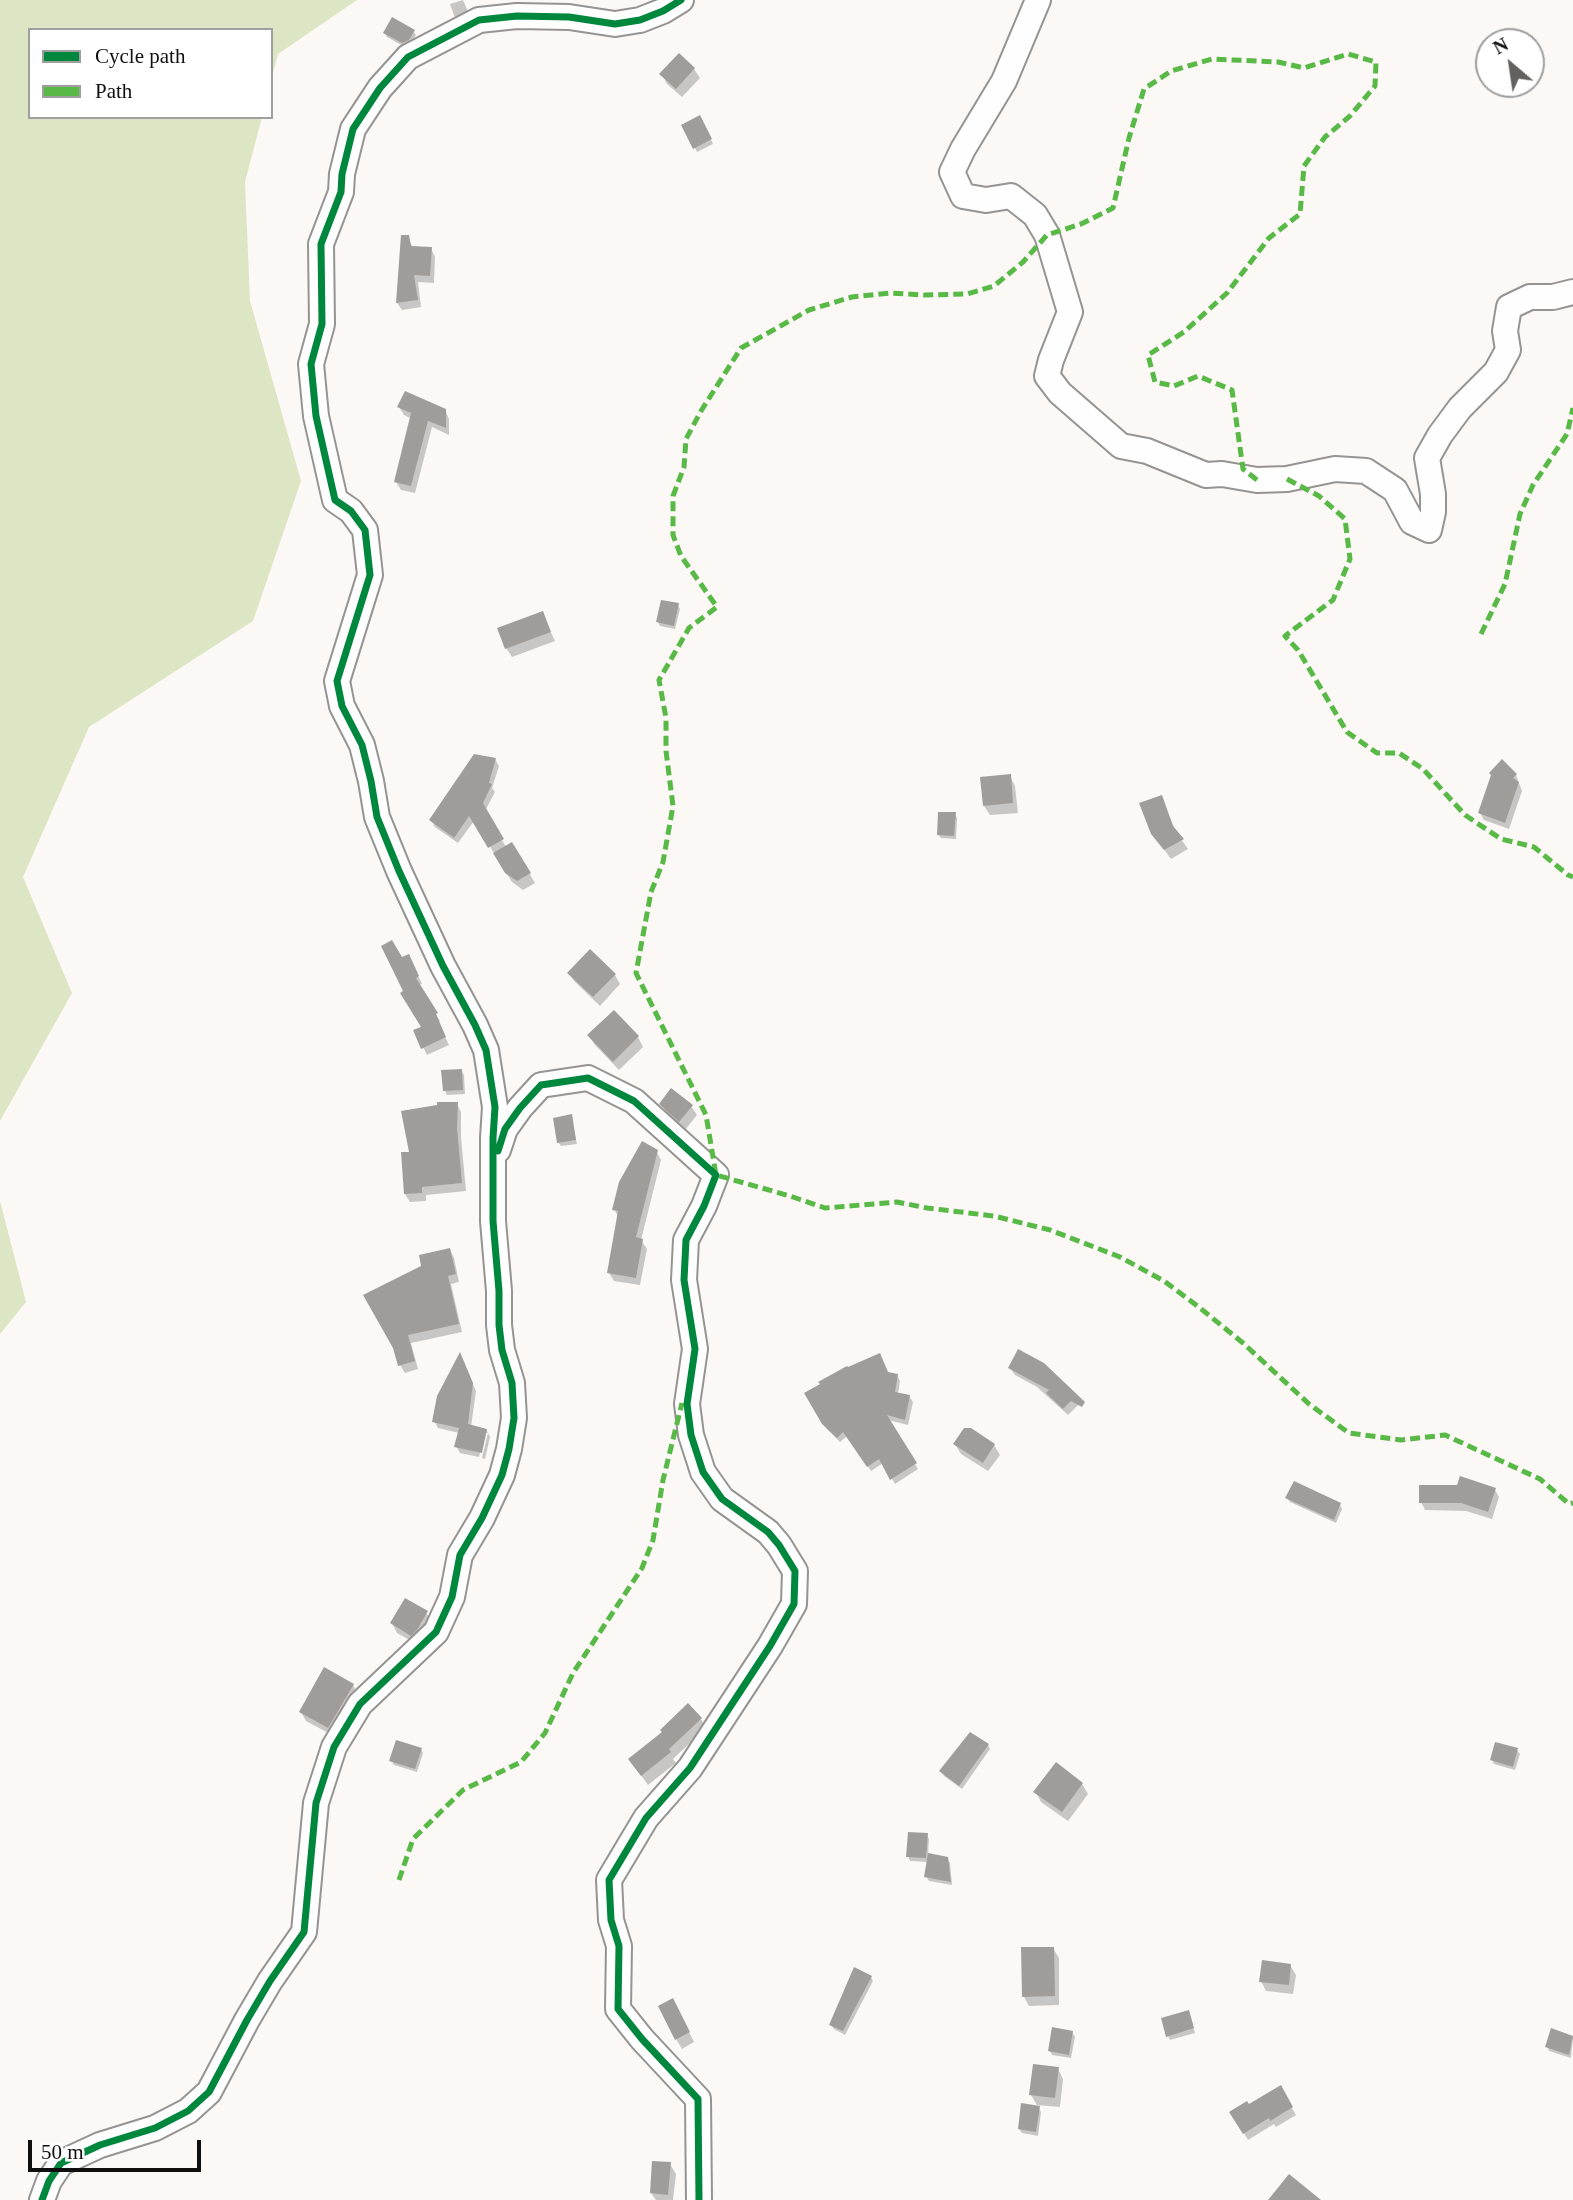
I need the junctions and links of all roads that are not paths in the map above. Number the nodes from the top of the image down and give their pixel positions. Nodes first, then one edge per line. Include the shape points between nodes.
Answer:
1 (681, 0) edge
2 (1038, 0) edge
3 (1573, 292) edge
4 (494, 1164) junction
5 (42, 2200) edge
6 (699, 2200) edge

1 - 4 street via 639,20 615,24 569,17 480,20 408,57 353,129 341,192 321,244 322,324 311,364 316,416 335,500 351,511 365,530 370,576 337,681 342,706 362,745 377,817 398,870 486,1050 495,1107
2 - 3 street via 1004,81 952,172 963,196 986,200 1011,196 1035,215 1046,235 1070,312 1047,376 1121,446 1147,451 1206,475 1257,480 1335,469 1366,471 1395,490 1412,522 1429,530 1433,494 1427,458 1460,408 1496,372 1507,350 1509,307 1530,297
4 - 5 street via 499,1325 512,1383 514,1418 502,1475 460,1555 453,1597 436,1632 360,1704 334,1747 316,1803 304,1932 270,1981 209,2092 188,2111 155,2127 61,2163
4 - 6 street via 505,1129 541,1085 588,1078 634,1101 716,1175 686,1240 684,1280 695,1349 687,1404 691,1435 703,1472 722,1499 779,1545 794,1571 794,1604 690,1768 646,1818 608,1880 611,1920 619,1946 618,2009 698,2099

